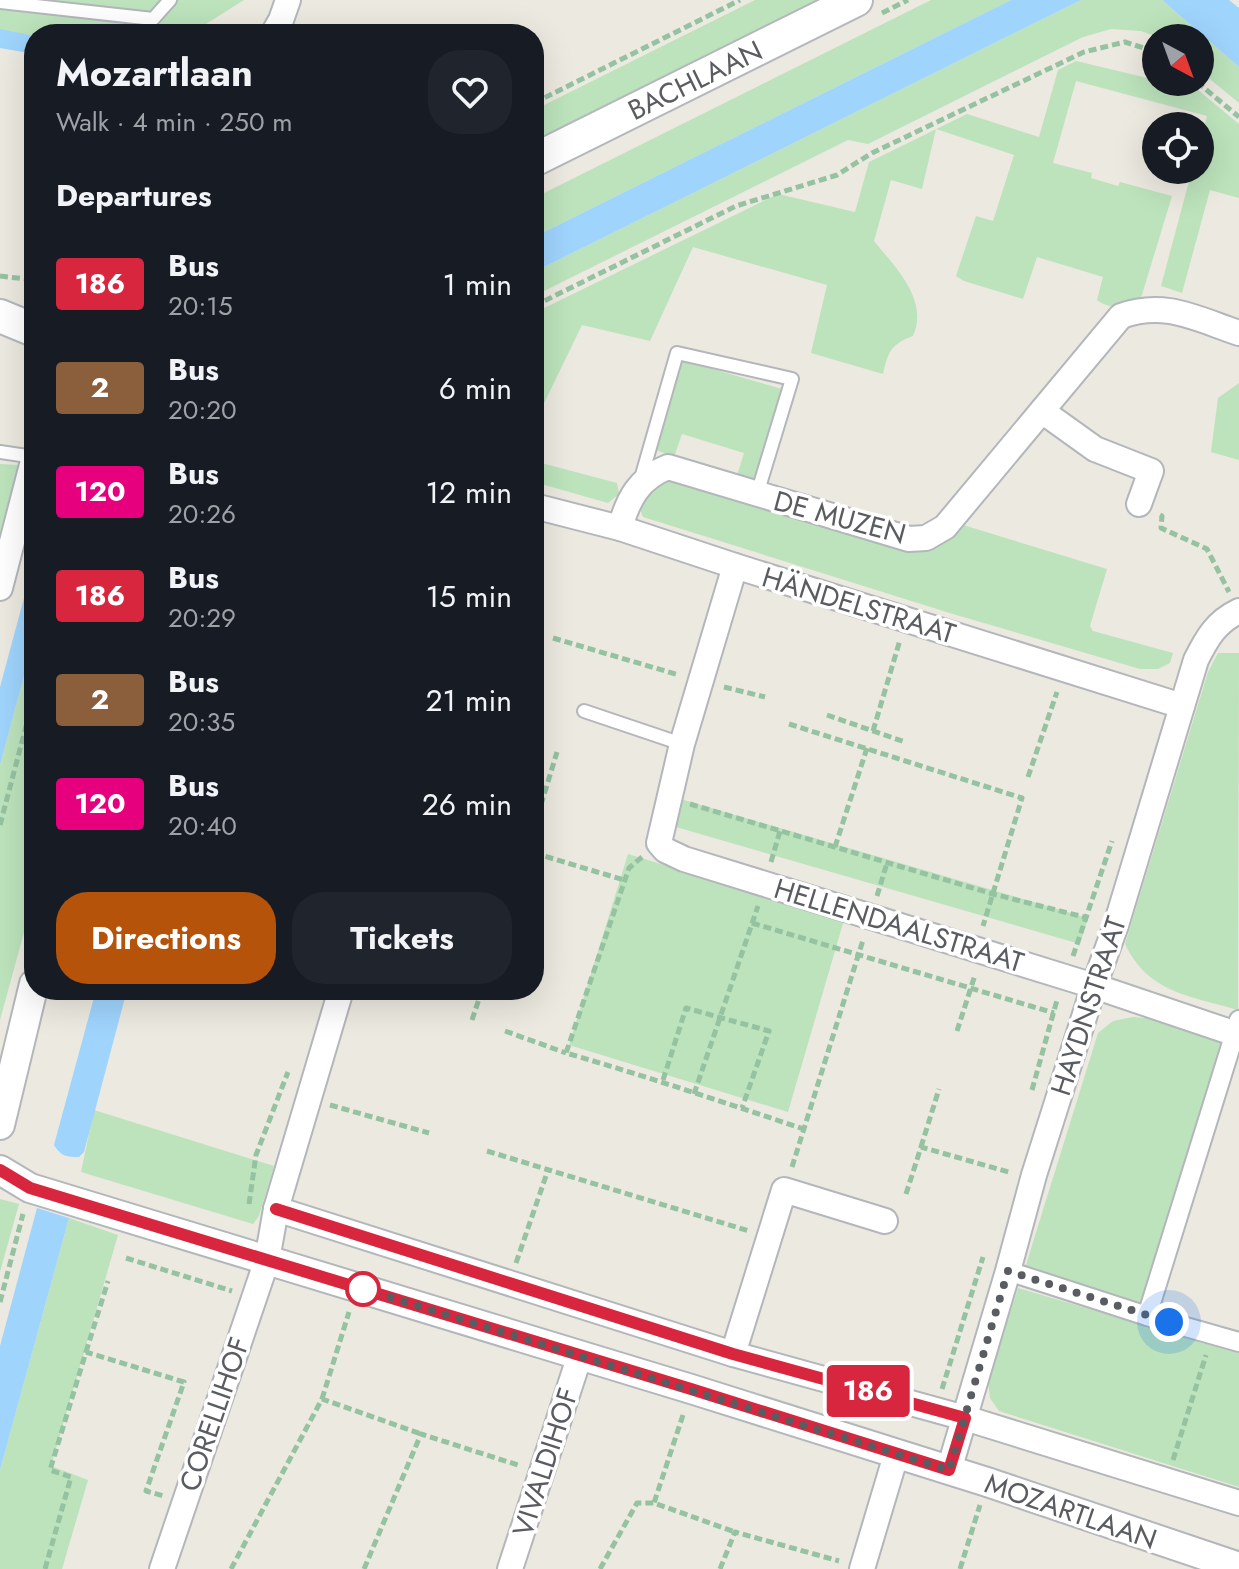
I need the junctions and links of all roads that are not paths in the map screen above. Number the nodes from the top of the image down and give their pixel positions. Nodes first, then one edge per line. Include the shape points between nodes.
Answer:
1 (170, 0) edge
2 (288, 0) edge
3 (856, 0) edge
4 (0, 2) edge
5 (279, 24) edge
6 (544, 155) edge
7 (0, 316) edge
8 (24, 326) edge
9 (1239, 333) edge
10 (1042, 411) junction
11 (0, 452) edge
12 (24, 456) edge
13 (639, 485) junction
14 (757, 494) junction
15 (24, 496) edge
16 (1139, 504) road end
17 (544, 509) edge
18 (620, 528) junction
19 (735, 566) junction
20 (0, 588) edge
21 (1236, 605) edge
22 (1182, 706) junction
23 (584, 711) dead end
24 (682, 744) junction
25 (1094, 986) junction
26 (30, 1000) edge
27 (338, 1000) edge
28 (1238, 1029) edge
29 (0, 1125) edge
30 (0, 1170) edge
31 (276, 1209) junction
32 (885, 1221) dead end
33 (267, 1260) junction
34 (1008, 1271) junction
35 (1147, 1316) junction
36 (1239, 1342) edge
37 (733, 1354) junction
38 (580, 1355) junction
39 (965, 1418) junction
40 (896, 1455) junction
41 (949, 1470) junction
42 (1239, 1503) edge
43 (1209, 1563) edge
44 (1239, 1567) edge
45 (862, 1568) edge
46 (162, 1569) edge
47 (510, 1569) edge

1 - 4 lane via 153,19
2 - 5 street
3 - 6 main road, BACHLAAN
7 - 8 main road
9 - 10 street, DE MUZEN via 1165,309 1121,316
10 - 14 street, DE MUZEN via 945,527 926,538 909,539
10 - 16 street via 1095,449 1151,471
11 - 12 lane
13 - 14 street, DE MUZEN via 668,467
13 - 14 lane via 677,353 792,379
13 - 18 street
15 - 20 street
17 - 18 street, HÄNDELSTRAAT
18 - 19 street, HÄNDELSTRAAT
19 - 22 street, HÄNDELSTRAAT
19 - 24 street
21 - 22 street, HAYDNSTRAAT via 1209,632
22 - 25 street, HAYDNSTRAAT
23 - 24 lane
24 - 25 street, HELLENDAALSTRAAT via 659,843 665,850
25 - 28 street, HELLENDAALSTRAAT
25 - 34 street, HAYDNSTRAAT
26 - 29 street
27 - 31 street
28 - 35 street
30 - 33 street, MOZARTLAAN via 30,1188
31 - 33 street
31 - 37 street
32 - 37 street via 784,1190
33 - 38 street, MOZARTLAAN
33 - 46 street, CORELLIHOF
34 - 35 street
34 - 39 street, HAYDNSTRAAT
35 - 36 street
37 - 39 street
38 - 40 street, MOZARTLAAN
38 - 47 street, VIVALDIHOF
39 - 41 street, MOZARTLAAN
39 - 42 street
40 - 41 street, MOZARTLAAN
40 - 45 street
41 - 43 street, MOZARTLAAN
43 - 44 street, MOZARTLAAN

